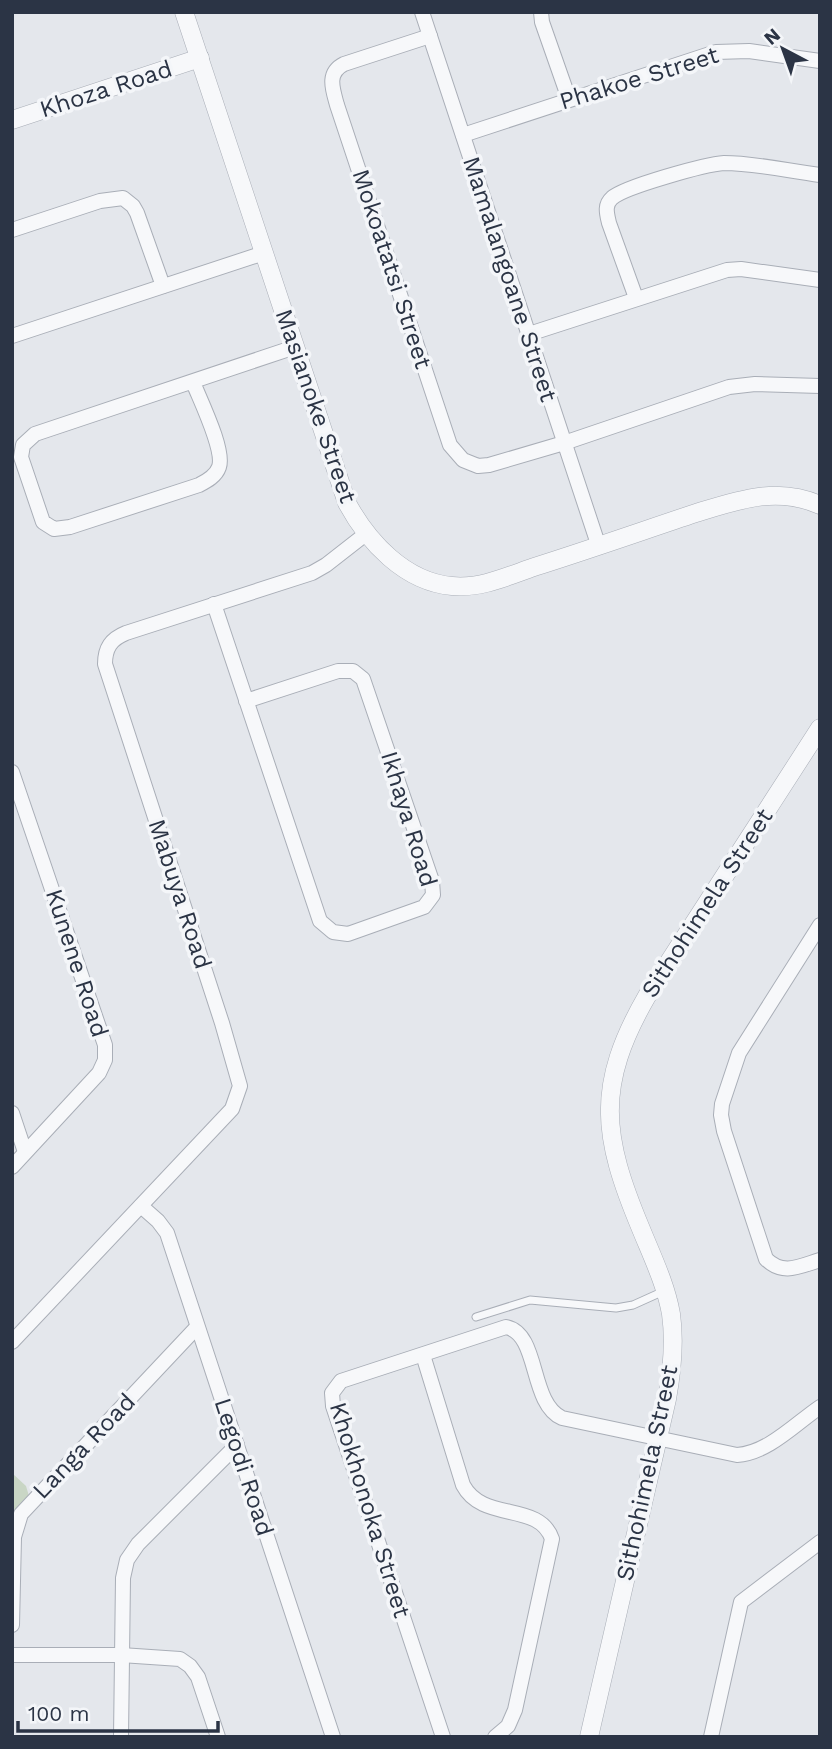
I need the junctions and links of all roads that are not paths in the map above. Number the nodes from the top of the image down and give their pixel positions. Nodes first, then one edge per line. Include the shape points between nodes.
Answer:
1 (184, 12) edge
2 (422, 12) edge
3 (541, 12) edge
4 (430, 36) junction
5 (200, 58) junction
6 (820, 61) edge
7 (569, 99) junction
8 (12, 120) edge
9 (463, 135) junction
10 (820, 175) edge
11 (12, 230) edge
12 (264, 253) junction
13 (820, 280) edge
14 (163, 286) junction
15 (636, 298) junction
16 (529, 334) junction
17 (12, 336) edge
18 (295, 346) junction
19 (193, 382) junction
20 (820, 386) edge
21 (564, 443) junction
22 (820, 505) edge
23 (366, 533) junction
24 (599, 547) junction
25 (215, 604) junction
26 (246, 701) junction
27 (820, 728) edge
28 (12, 772) edge
29 (820, 925) edge
30 (12, 1113) edge
31 (25, 1153) junction
32 (12, 1167) edge
33 (141, 1206) junction
34 (820, 1260) edge
35 (665, 1291) junction
36 (476, 1317) dead end
37 (197, 1327) junction
38 (12, 1342) edge
39 (423, 1355) junction
40 (820, 1407) edge
41 (658, 1439) junction
42 (237, 1445) junction
43 (820, 1542) edge
44 (12, 1625) edge
45 (12, 1655) edge
46 (121, 1655) junction
47 (121, 1737) edge
48 (218, 1737) edge
49 (333, 1737) edge
50 (443, 1737) edge
51 (495, 1737) edge
52 (589, 1737) edge
53 (711, 1737) edge

1 - 5 street, Masianoke Street
2 - 4 street, Mamalangoane Street
3 - 7 street
4 - 9 street, Mamalangoane Street
4 - 21 street, Mokoatatsi Street via 337,68 331,81 337,105 453,451 478,466
5 - 8 street, Khoza Road
5 - 12 street, Masianoke Street
6 - 7 street, Phakoe Street via 749,51 716,52
7 - 9 street, Phakoe Street
9 - 16 street, Mamalangoane Street
10 - 15 street via 716,164 611,198 606,211
11 - 14 street via 123,198 137,213
12 - 14 street
12 - 18 street, Masianoke Street
13 - 15 street via 727,270
14 - 17 street
15 - 16 street
16 - 21 street, Mamalangoane Street
18 - 19 street
18 - 23 street, Masianoke Street via 347,503
19 - 19 street via 44,430 27,440 21,457 43,522 54,529 70,527 212,477 220,463 218,450
20 - 21 street, Mokoatatsi Street via 729,387
21 - 24 street, Mamalangoane Street
22 - 24 street, Masianoke Street via 788,496 745,498
23 - 24 street, Masianoke Street via 413,573 453,587 478,585
23 - 25 street, Mabuya Road via 312,573
25 - 26 street, Ikhaya Road
25 - 33 street, Mabuya Road via 118,636 105,656 240,1086 232,1109
26 - 26 street, Ikhaya Road via 324,926 348,934 424,907 433,895 432,881 363,679 353,671 338,671
27 - 35 street, Sithohimela Street via 647,996 618,1054 608,1106 612,1143
28 - 31 street, Kunene Road via 105,1045 99,1073
29 - 34 street via 739,1053 720,1115 766,1259 783,1270
30 - 31 street
31 - 32 street, Kunene Road
33 - 37 street, Legodi Road via 167,1233
33 - 38 street, Mabuya Road
35 - 36 lane via 624,1307 530,1300
35 - 41 street, Sithohimela Street via 673,1357
37 - 42 street, Legodi Road
37 - 44 street, Langa Road via 21,1514 14,1537
39 - 41 street, Khokhonoka Street via 512,1328 523,1339 545,1401 558,1416
39 - 50 street, Khokhonoka Street via 345,1379 331,1398
39 - 51 street via 469,1494 488,1507 540,1520 552,1539 515,1710 508,1726
40 - 41 street, Khokhonoka Street via 748,1454
41 - 52 street, Sithohimela Street
42 - 46 street via 127,1560
42 - 49 street, Legodi Road
43 - 53 street via 741,1602
45 - 46 street
46 - 47 street
46 - 48 street via 175,1657 190,1666 201,1682

